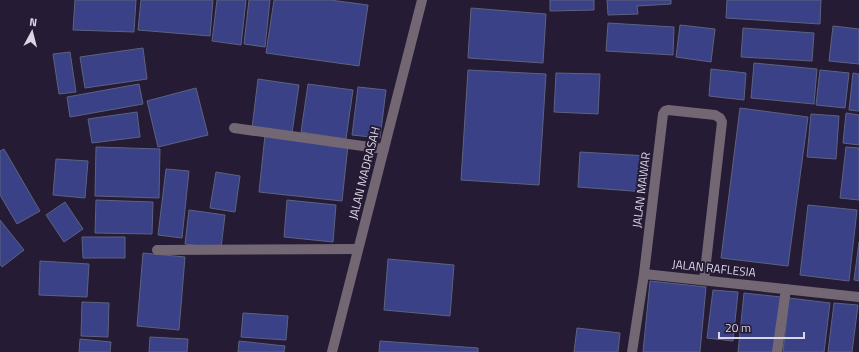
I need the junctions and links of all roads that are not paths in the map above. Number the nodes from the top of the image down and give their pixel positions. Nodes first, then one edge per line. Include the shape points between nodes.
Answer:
1 (422, 0) edge
2 (234, 128) dead end
3 (384, 148) junction
4 (358, 249) junction
5 (157, 250) dead end
6 (644, 274) junction
7 (704, 280) junction
8 (786, 289) junction
9 (859, 297) edge
10 (332, 352) edge
11 (632, 352) edge
12 (777, 352) edge

1 - 3 street, JALAN MADRASAH
2 - 3 street
3 - 4 street, JALAN MADRASAH
4 - 5 street
4 - 10 street, JALAN MADRASAH
6 - 7 street, JALAN RAFLESIA
6 - 7 street, JALAN MAWAR via 663,114 668,110 715,115 722,122
6 - 11 street
7 - 8 street, JALAN RAFLESIA
8 - 9 street, JALAN RAFLESIA
8 - 12 street

